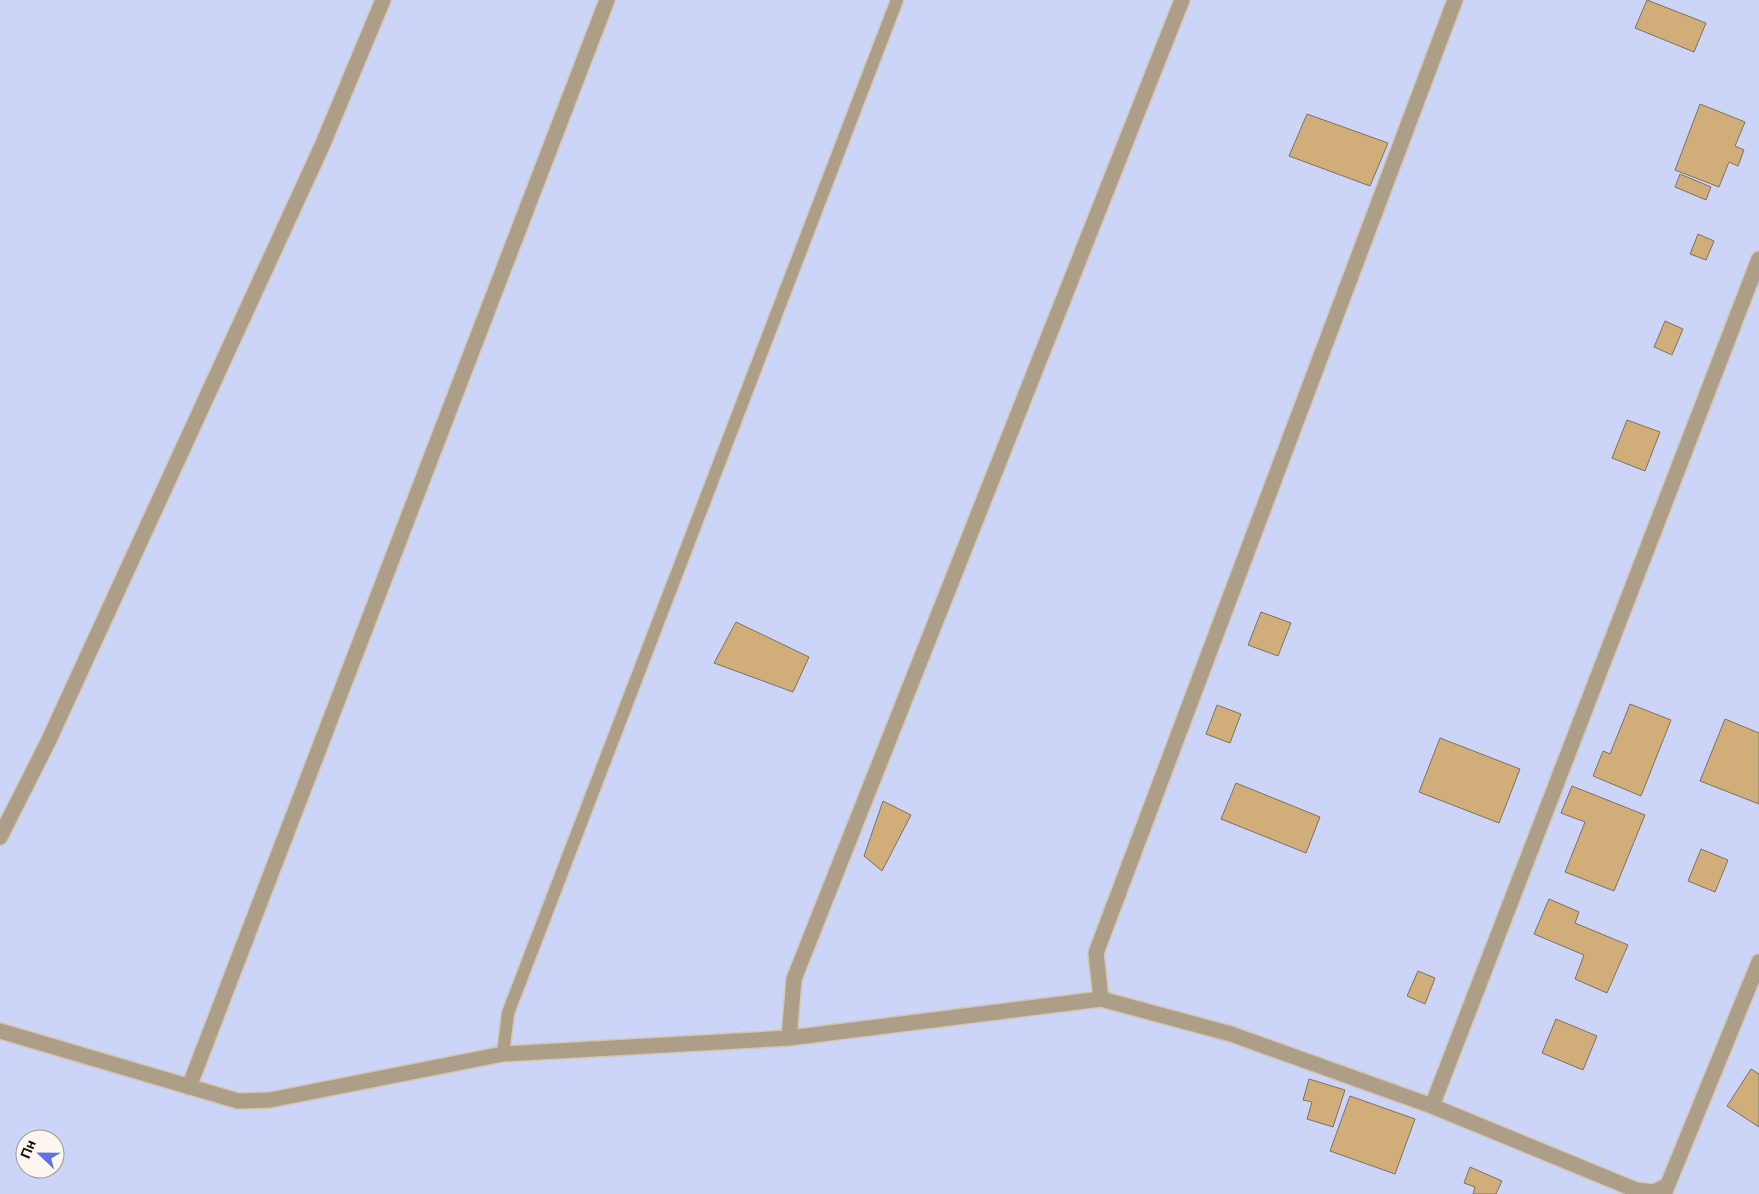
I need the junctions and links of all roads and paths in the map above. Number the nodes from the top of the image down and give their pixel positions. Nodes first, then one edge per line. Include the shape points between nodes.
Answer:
1 (383, 0) edge
2 (607, 0) edge
3 (897, 0) edge
4 (1182, 0) edge
5 (1456, 0) edge
6 (1759, 259) edge
7 (0, 837) edge
8 (1759, 962) edge
9 (1101, 999) junction
10 (0, 1031) edge
11 (789, 1038) junction
12 (503, 1054) junction
13 (189, 1087) junction
14 (1432, 1106) junction
15 (1665, 1190) edge

1 - 7 street via 322,146 48,742
2 - 13 street
3 - 12 lane via 508,1013
4 - 11 street via 794,979
5 - 9 street via 1096,953
6 - 14 street
8 - 15 street
9 - 11 street
9 - 14 street via 1231,1034
10 - 13 street
11 - 12 street
12 - 13 street via 270,1100 238,1100
14 - 15 street via 1636,1190

